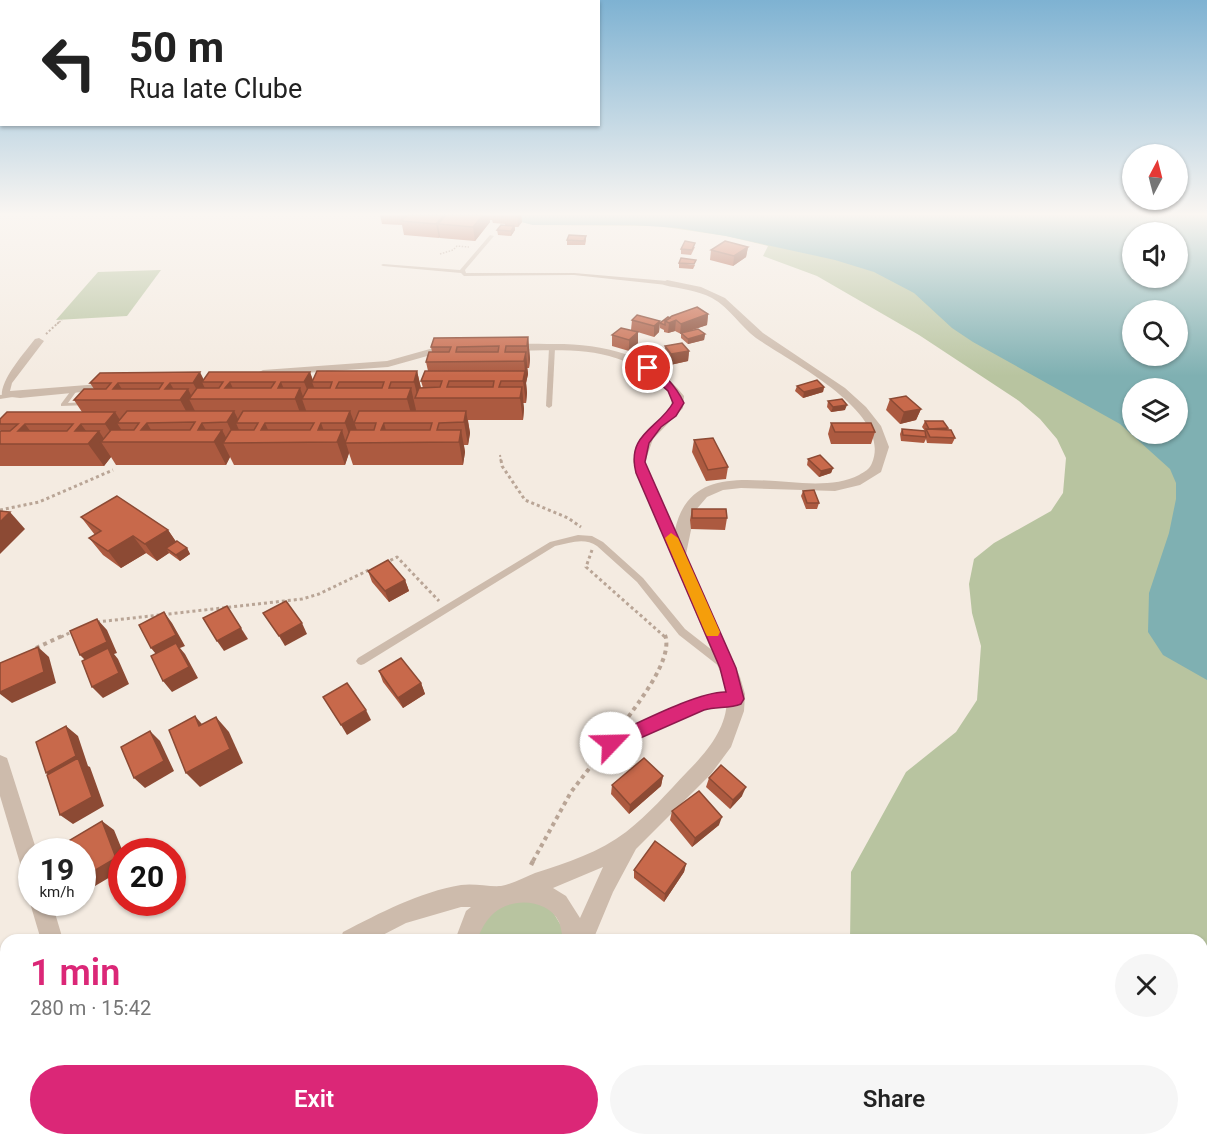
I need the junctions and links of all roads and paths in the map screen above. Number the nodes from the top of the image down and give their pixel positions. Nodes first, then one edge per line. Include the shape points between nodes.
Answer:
1 (422, 268) edge
2 (465, 268) edge
3 (462, 272) junction
4 (667, 283) joint
5 (62, 320) dead end
6 (39, 341) joint
7 (497, 348) edge
8 (552, 348) junction
9 (464, 349) edge
10 (245, 374) edge
11 (116, 388) edge
12 (75, 390) junction
13 (20, 395) junction
14 (0, 397) edge
15 (92, 404) edge
16 (549, 406) dead end
17 (500, 455) dead end
18 (113, 470) dead end
19 (0, 510) edge
20 (592, 538) junction
21 (679, 554) junction
22 (446, 609) junction
23 (90, 623) edge
24 (80, 628) edge
25 (30, 651) edge
26 (361, 661) dead end
27 (728, 668) junction
28 (736, 699) junction
29 (611, 743) junction
30 (0, 764) edge
31 (22, 838) edge
32 (629, 842) junction
33 (508, 893) junction
34 (45, 916) edge
35 (50, 934) edge
36 (362, 934) edge
37 (468, 934) edge
38 (572, 934) edge
39 (585, 934) edge

1 - 3 lane
2 - 3 lane
3 - 4 lane via 470,276 556,274
4 - 21 street via 700,290 722,300 760,336 828,380 871,419 880,435 882,453 873,472 842,487 727,483 708,490 699,495 688,511
5 - 6 path
6 - 13 street via 4,389 6,393
7 - 8 street
8 - 16 lane
8 - 21 street via 627,356 658,376 678,396 677,408 643,443 639,462
9 - 10 street via 437,350 390,367
11 - 12 street
12 - 13 street
12 - 15 lane via 63,405
13 - 14 lane
17 - 20 path via 502,466 525,500 568,518
18 - 19 path via 39,502
20 - 22 lane via 553,544
20 - 27 lane via 640,580 682,632
20 - 29 path via 586,567 663,634 667,644 649,687
21 - 27 street
22 - 23 path via 397,557 302,599
22 - 26 lane
24 - 25 path
27 - 28 street
28 - 29 lane via 700,704
28 - 32 street via 733,723 712,760
29 - 33 path via 567,799
30 - 31 street
32 - 33 street via 571,872
32 - 39 street
33 - 36 street via 461,896 402,913
33 - 37 street via 481,910
33 - 38 street via 536,892 554,900 567,915
34 - 35 street

